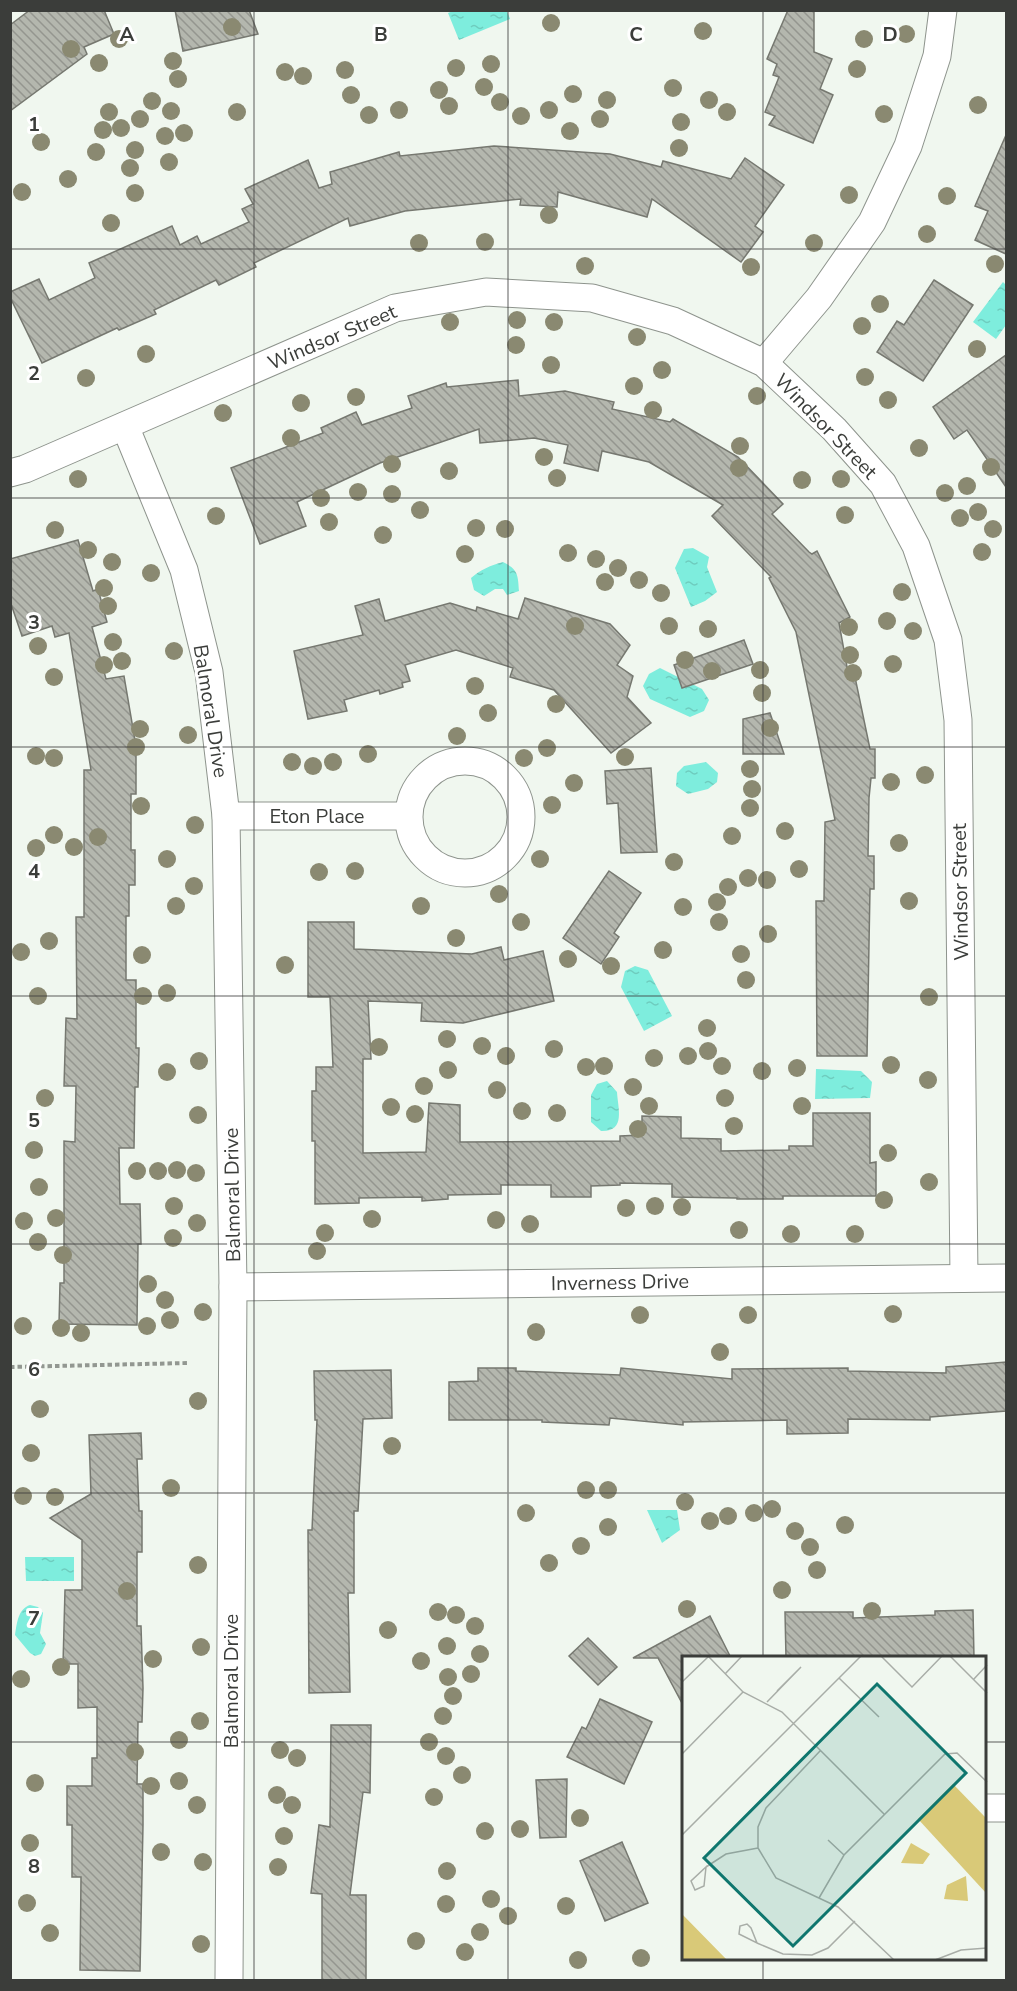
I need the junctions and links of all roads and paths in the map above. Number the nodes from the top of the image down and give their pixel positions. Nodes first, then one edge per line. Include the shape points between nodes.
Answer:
1 (943, 10) edge
2 (764, 363) junction
3 (125, 426) junction
4 (10, 473) edge
5 (226, 816) junction
6 (408, 816) junction
7 (964, 1278) junction
8 (1006, 1278) edge
9 (233, 1287) junction
10 (188, 1364) dead end
11 (10, 1367) edge
12 (987, 1808) edge
13 (1006, 1808) edge
14 (229, 1980) edge

1 - 2 street via 938,56 908,146 872,222 819,298
2 - 3 street, Windsor Street via 673,321 592,298 486,292 395,308
2 - 7 street, Windsor Street via 834,429 883,484 916,546 948,640 958,720
3 - 4 street, Windsor Street
3 - 5 street, Balmoral Drive via 184,570 209,672
5 - 6 street, Eton Place
5 - 9 street, Balmoral Drive
6 - 6 street via 410,835 434,866 453,873 473,874 490,868 515,844 522,809 516,792 499,772 475,761 457,761 438,767 423,779 412,796
7 - 8 street, Inverness Drive
7 - 9 street, Inverness Drive
9 - 14 street, Balmoral Drive
10 - 11 path
12 - 13 street

